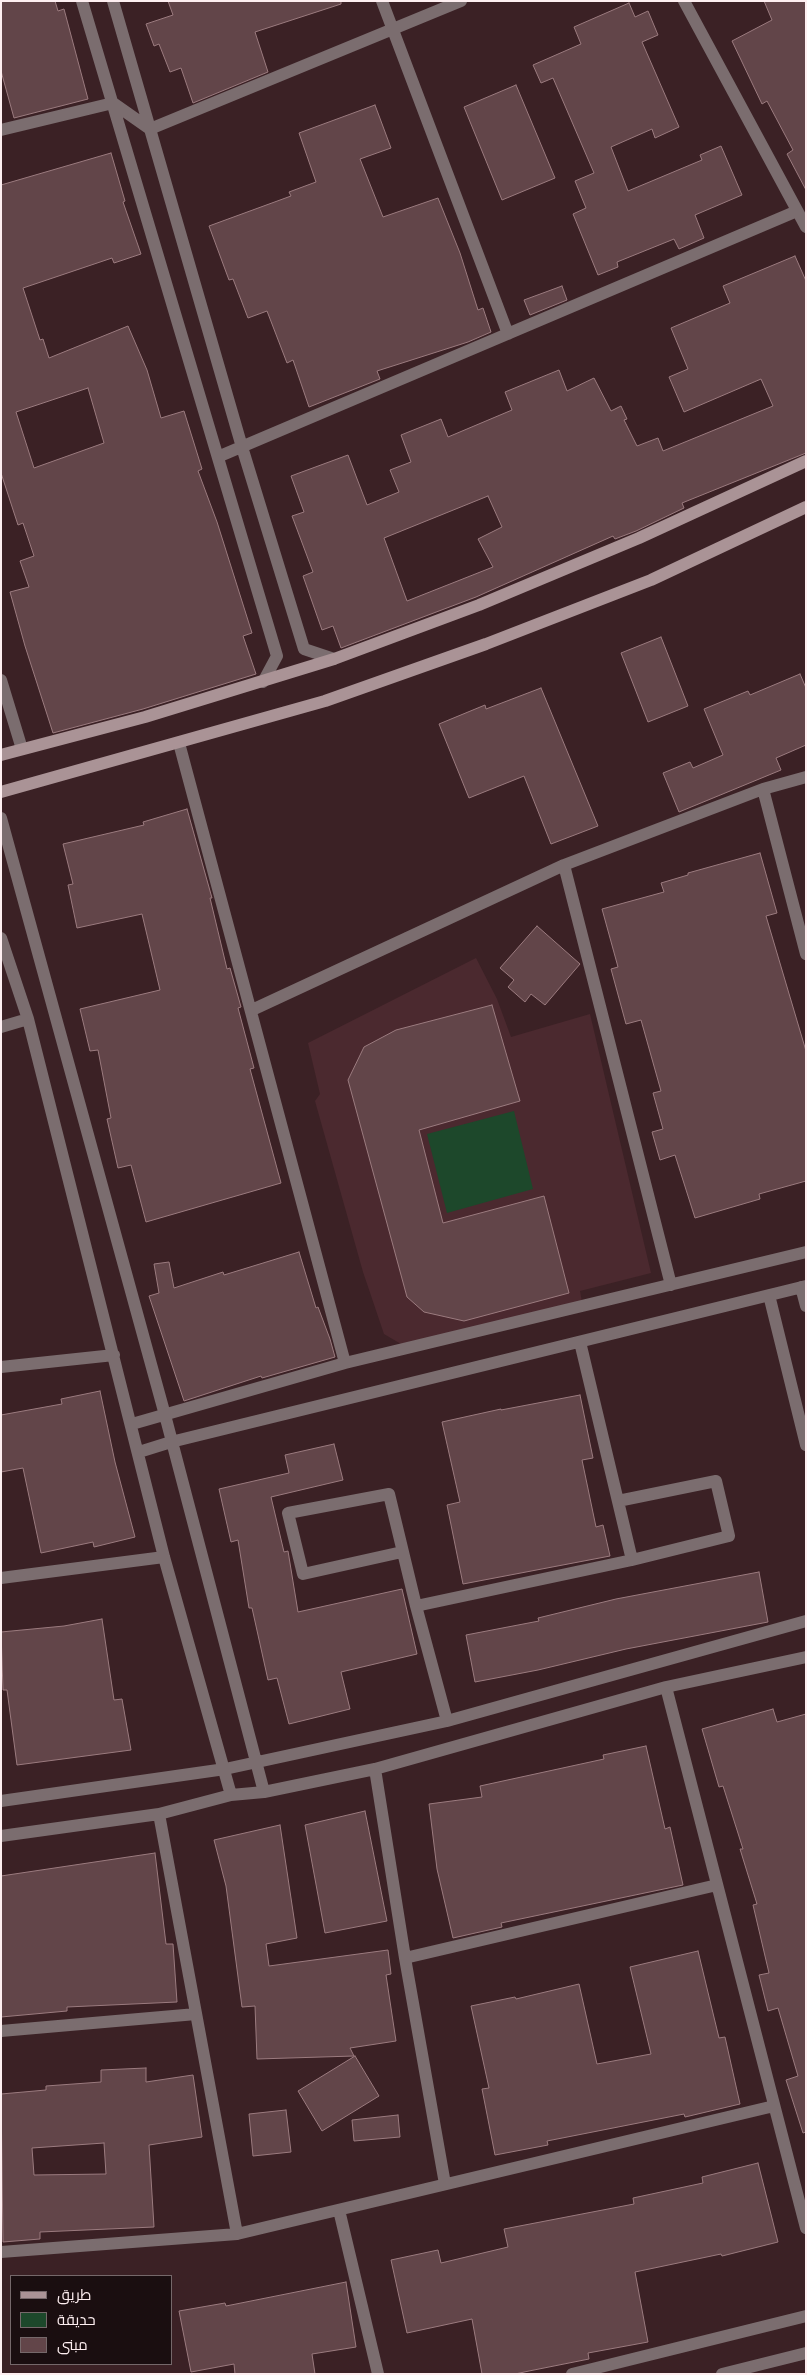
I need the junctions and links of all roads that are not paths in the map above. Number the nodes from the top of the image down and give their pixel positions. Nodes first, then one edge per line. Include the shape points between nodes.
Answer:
1 (82, 1) edge
2 (113, 1) edge
3 (382, 1) edge
4 (461, 1) edge
5 (684, 1) edge
6 (393, 29) junction
7 (113, 103) junction
8 (150, 129) junction
9 (1, 130) edge
10 (797, 211) junction
11 (806, 227) edge
12 (508, 334) junction
13 (242, 447) junction
14 (220, 456) junction
15 (806, 462) edge
16 (806, 507) edge
17 (334, 659) junction
18 (1, 680) edge
19 (263, 682) junction
20 (179, 743) junction
21 (22, 749) junction
22 (1, 755) edge
23 (806, 777) edge
24 (763, 789) junction
25 (1, 792) edge
26 (1, 818) edge
27 (564, 865) junction
28 (1, 938) edge
29 (806, 954) edge
30 (252, 1010) junction
31 (28, 1019) junction
32 (1, 1026) edge
33 (806, 1252) edge
34 (671, 1285) junction
35 (804, 1287) edge
36 (769, 1295) junction
37 (806, 1306) edge
38 (580, 1342) junction
39 (114, 1355) junction
40 (345, 1363) junction
41 (1, 1367) edge
42 (165, 1415) junction
43 (132, 1424) junction
44 (171, 1442) junction
45 (806, 1445) edge
46 (139, 1452) junction
47 (618, 1501) junction
48 (402, 1552) junction
49 (164, 1557) junction
50 (632, 1560) junction
51 (1, 1578) edge
52 (416, 1606) junction
53 (806, 1621) edge
54 (806, 1658) edge
55 (666, 1687) junction
56 (447, 1721) junction
57 (256, 1761) junction
58 (225, 1768) junction
59 (375, 1769) junction
60 (264, 1792) junction
61 (231, 1795) junction
62 (1, 1801) edge
63 (159, 1814) junction
64 (1, 1836) edge
65 (717, 1885) junction
66 (404, 1958) junction
67 (196, 2014) junction
68 (1, 2031) edge
69 (774, 2106) junction
70 (445, 2184) junction
71 (339, 2210) junction
72 (806, 2228) edge
73 (237, 2234) junction
74 (1, 2252) edge
75 (806, 2316) edge
76 (806, 2353) edge
77 (378, 2374) edge
78 (572, 2374) edge
79 (722, 2374) edge

1 - 7 street
2 - 8 street
3 - 6 street
4 - 6 street
5 - 10 street
6 - 8 street
6 - 12 street
7 - 8 street
7 - 9 street
7 - 14 street
8 - 13 street
10 - 11 street
10 - 12 street
12 - 13 street
13 - 14 street
13 - 17 street via 304,650
14 - 19 street via 277,656
15 - 17 main road via 622,546 479,605
16 - 20 main road via 651,580 486,644 325,701
17 - 19 main road
18 - 21 street
19 - 21 main road
20 - 25 main road
20 - 30 street
21 - 22 main road
23 - 24 street
24 - 27 street
24 - 29 street
26 - 42 street
27 - 30 street
27 - 34 street
28 - 31 street
30 - 40 street
31 - 32 street
31 - 39 street
33 - 34 street
34 - 40 street
35 - 36 street
35 - 37 street
36 - 38 street
36 - 45 street
38 - 44 street
38 - 47 street
39 - 41 street
39 - 43 street
40 - 42 street
42 - 43 street
42 - 44 street
43 - 46 street
44 - 46 street
44 - 57 street
46 - 49 street
47 - 50 street
47 - 50 street via 716,1481 725,1517 729,1536
48 - 48 street via 389,1494 288,1513 303,1574
48 - 52 street
49 - 51 street
49 - 58 street
50 - 52 street
52 - 56 street
53 - 56 street
54 - 55 street
55 - 59 street
55 - 65 street
56 - 57 street
57 - 58 street
57 - 60 street
58 - 61 street
58 - 62 street
59 - 60 street
59 - 66 street
60 - 61 street
61 - 63 street
63 - 64 street
63 - 67 street
65 - 66 street
65 - 69 street
66 - 70 street
67 - 68 street
67 - 73 street
69 - 70 street
69 - 72 street
70 - 71 street
71 - 73 street
71 - 77 street
73 - 74 street
75 - 78 street
76 - 79 street

